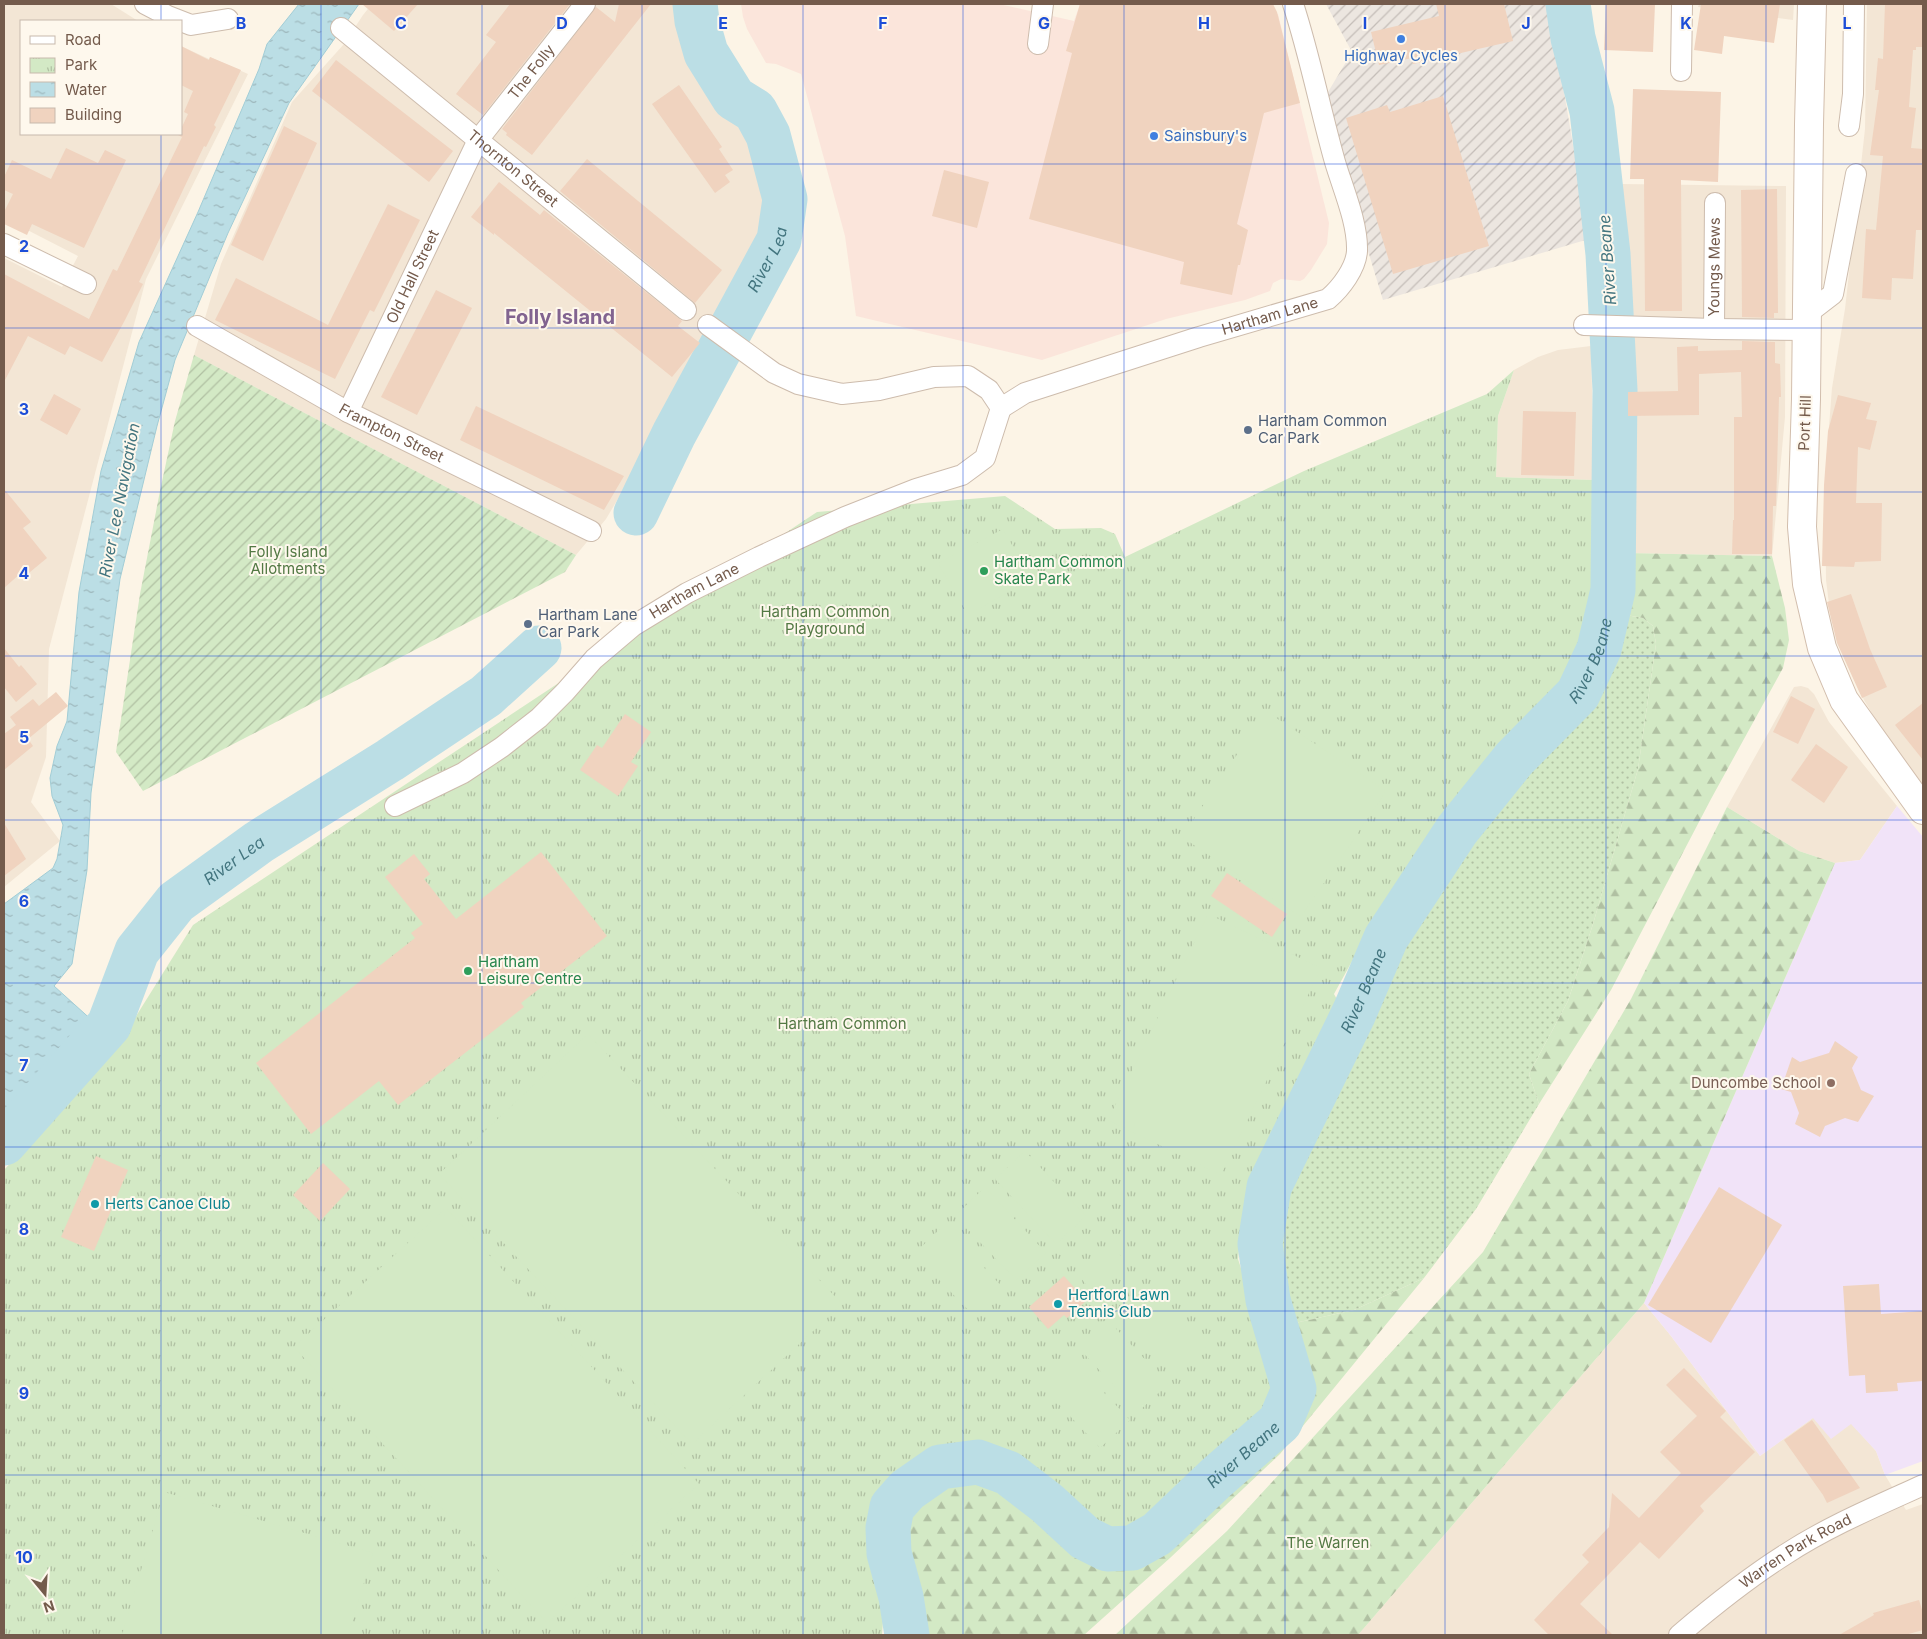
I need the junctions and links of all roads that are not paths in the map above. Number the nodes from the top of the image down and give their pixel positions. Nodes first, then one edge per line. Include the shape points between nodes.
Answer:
1 (145, 4) edge
2 (585, 4) edge
3 (1293, 4) edge
4 (1682, 4) edge
5 (1812, 4) edge
6 (1854, 4) edge
7 (1042, 6) edge
8 (228, 19) dead end
9 (180, 20) edge
10 (182, 21) edge
11 (341, 28) dead end
12 (1038, 44) dead end
13 (1682, 71) dead end
14 (1849, 126) dead end
15 (478, 140) junction
16 (1856, 174) dead end
17 (1715, 203) dead end
18 (4, 244) edge
19 (86, 284) dead end
20 (686, 310) dead end
21 (1807, 322) junction
22 (708, 325) dead end
23 (1584, 325) dead end
24 (197, 326) dead end
25 (1714, 329) junction
26 (1001, 408) junction
27 (348, 412) junction
28 (591, 531) dead end
29 (395, 806) dead end
30 (1923, 810) edge
31 (1923, 1486) edge
32 (1679, 1635) edge

1 - 9 street
2 - 15 street, The Folly
3 - 26 street, Hartham Lane via 1356,235 1354,262 1337,291 1328,299 1025,393
4 - 13 street
5 - 21 main road, Port Hill
6 - 14 street via 1853,94
7 - 12 street
8 - 10 street via 191,24
11 - 15 street, Thornton Street
15 - 20 street, Thornton Street
15 - 27 street, Old Hall Street
16 - 21 street via 1833,294
17 - 25 street, Youngs Mews
18 - 19 street
21 - 25 street
21 - 30 main road, Port Hill via 1802,528 1807,584 1822,648 1844,700
22 - 26 street via 774,373 798,384 842,394 879,390 934,376 968,376 989,390
23 - 25 street
24 - 27 street, Frampton Street
26 - 29 street, Hartham Lane via 985,458 962,475 845,517 687,593 633,626 594,659 539,718 502,747 463,772
27 - 28 street, Frampton Street
31 - 32 street, Warren Park Road via 1838,1525 1788,1553 1747,1580

